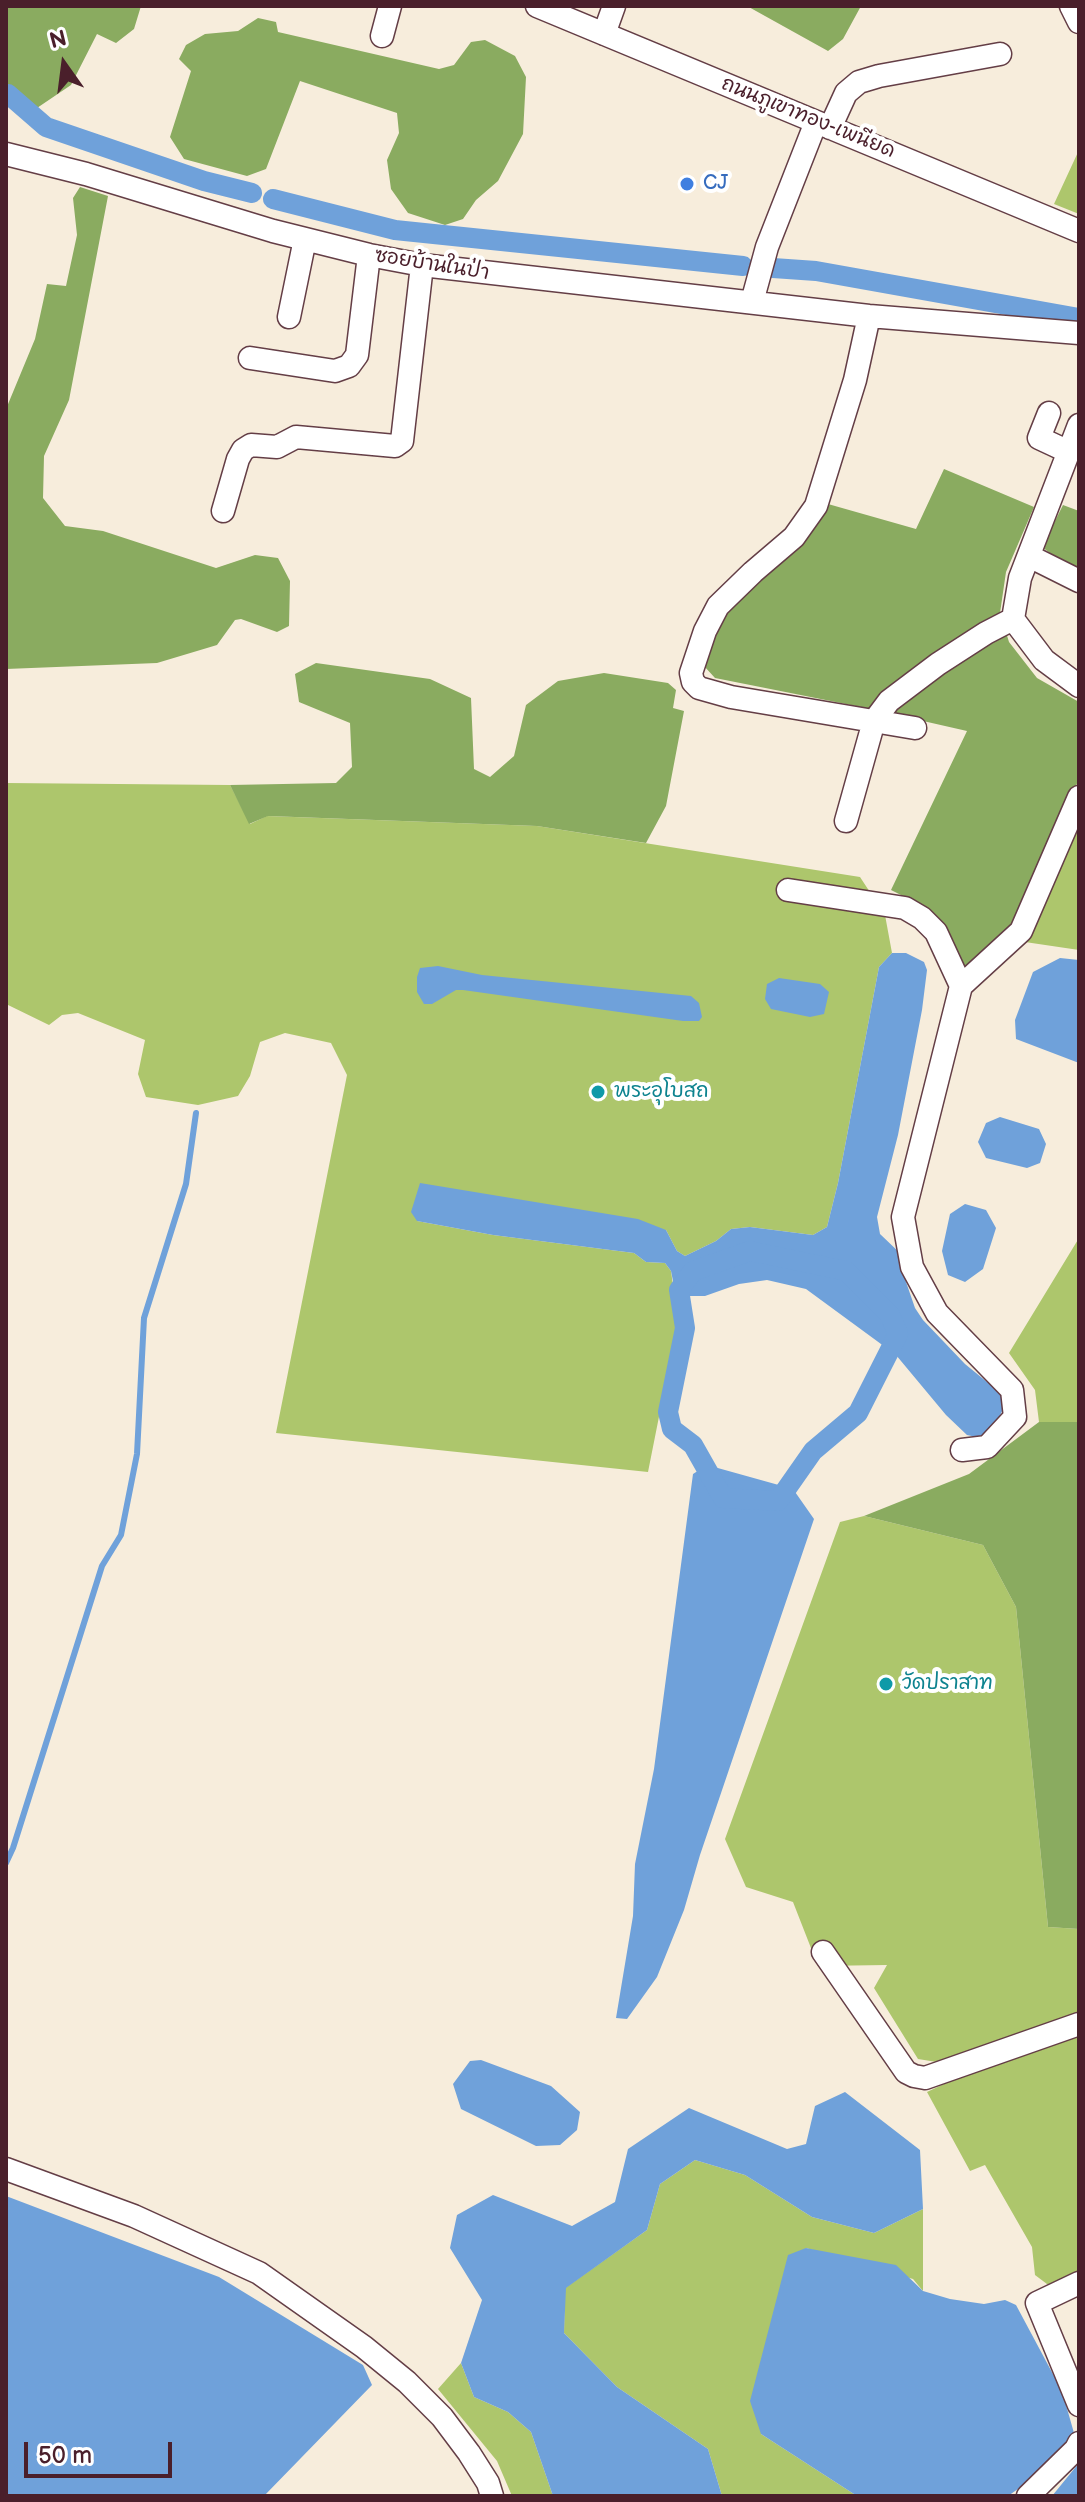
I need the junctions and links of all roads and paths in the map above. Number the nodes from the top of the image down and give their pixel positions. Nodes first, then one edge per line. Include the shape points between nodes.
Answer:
1 (390, 6) edge
2 (537, 6) edge
3 (614, 6) edge
4 (1071, 6) edge
5 (1079, 22) edge
6 (604, 34) junction
7 (382, 36) dead end
8 (1000, 54) dead end
9 (823, 125) junction
10 (6, 154) edge
11 (1079, 231) edge
12 (305, 239) junction
13 (369, 255) junction
14 (422, 265) junction
15 (752, 302) junction
16 (869, 316) junction
17 (289, 317) dead end
18 (1079, 333) edge
19 (250, 358) dead end
20 (1049, 413) dead end
21 (1079, 425) edge
22 (1069, 452) junction
23 (223, 511) dead end
24 (1029, 556) junction
25 (1079, 581) edge
26 (1013, 619) junction
27 (1079, 686) edge
28 (874, 721) junction
29 (915, 728) dead end
30 (1079, 797) edge
31 (846, 821) dead end
32 (788, 890) dead end
33 (961, 986) junction
34 (962, 1450) dead end
35 (823, 1952) dead end
36 (1079, 2024) edge
37 (6, 2169) edge
38 (1079, 2283) edge
39 (1079, 2405) edge
40 (1079, 2443) edge
41 (492, 2496) edge
42 (1028, 2496) edge

1 - 7 street
2 - 6 street, ถนนภูเขาทอง-เพนียด
3 - 6 street
4 - 5 street
6 - 9 street, ถนนภูเขาทอง-เพนียด
8 - 9 street via 859,82
9 - 11 street, ถนนภูเขาทอง-เพนียด
9 - 15 street via 767,247
10 - 12 street, ซอยบ้านในป่า
12 - 13 street, ซอยบ้านในป่า
12 - 17 street
13 - 14 street, ซอยบ้านในป่า
13 - 19 street via 357,355 349,366 335,371
14 - 15 street, ซอยบ้านในป่า
14 - 23 street via 402,441 395,446 296,437 277,447 251,445 238,459
15 - 16 street, ซอยบ้านในป่า
16 - 18 street, ซอยบ้านในป่า
16 - 28 street via 816,506 794,537 718,606 691,673 699,688 731,697
20 - 22 street via 1039,438
21 - 22 street
22 - 24 street
24 - 25 street
24 - 26 street
26 - 27 street via 1044,660
26 - 28 street via 938,664 889,701
28 - 29 street
28 - 31 street
30 - 33 street via 1021,931
32 - 33 street via 905,908 936,932
33 - 34 street via 903,1217 912,1267 937,1313 1012,1390 1015,1417 987,1447
35 - 36 street via 906,2072 914,2076 925,2078
37 - 41 street via 134,2216 259,2273 407,2382 469,2453
38 - 39 street via 1037,2303
40 - 42 street

